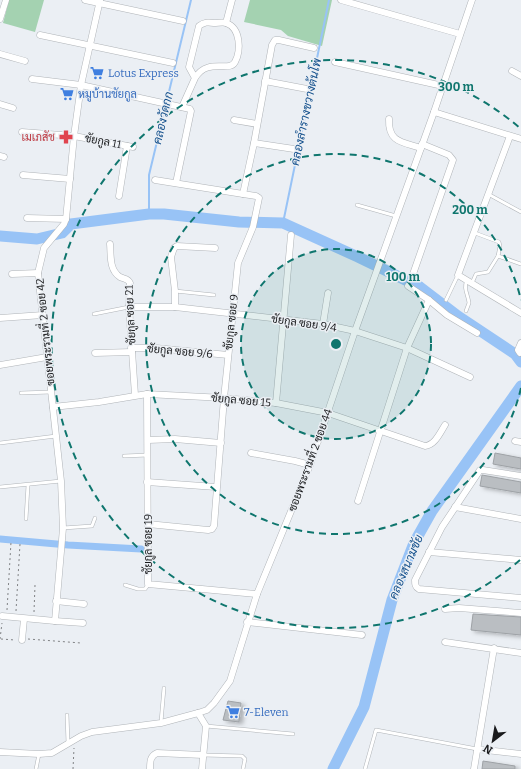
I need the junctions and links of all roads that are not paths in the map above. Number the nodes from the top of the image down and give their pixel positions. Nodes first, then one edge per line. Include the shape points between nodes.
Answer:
1 (6, 0) edge
2 (85, 0) edge
3 (232, 0) edge
4 (341, 0) edge
5 (472, 0) edge
6 (100, 1) edge
7 (0, 19) edge
8 (183, 21) dead end
9 (226, 24) junction
10 (460, 34) junction
11 (40, 35) dead end
12 (90, 46) junction
13 (314, 48) dead end
14 (0, 54) edge
15 (25, 61) dead end
16 (335, 62) dead end
17 (173, 63) dead end
18 (512, 71) dead end
19 (521, 76) edge
20 (195, 78) junction
21 (32, 79) dead end
22 (265, 81) junction
23 (81, 85) junction
24 (443, 86) junction
25 (307, 90) dead end
26 (0, 104) edge
27 (182, 107) junction
28 (12, 108) dead end
29 (434, 112) junction
30 (389, 119) dead end
31 (234, 120) dead end
32 (257, 124) junction
33 (22, 132) dead end
34 (74, 136) junction
35 (510, 136) junction
36 (521, 139) edge
37 (254, 143) junction
38 (422, 146) junction
39 (294, 150) dead end
40 (23, 176) dead end
41 (70, 179) junction
42 (155, 180) dead end
43 (176, 183) junction
44 (243, 194) junction
45 (488, 194) junction
46 (119, 196) dead end
47 (357, 205) dead end
48 (521, 212) edge
49 (396, 216) junction
50 (27, 218) dead end
51 (66, 219) junction
52 (473, 233) junction
53 (291, 236) dead end
54 (110, 244) dead end
55 (215, 248) dead end
56 (498, 256) junction
57 (521, 264) edge
58 (38, 273) junction
59 (12, 274) dead end
60 (458, 275) junction
61 (412, 277) dead end
62 (470, 282) junction
63 (408, 286) dead end
64 (175, 291) junction
65 (328, 293) dead end
66 (214, 295) dead end
67 (429, 300) junction
68 (446, 300) dead end
69 (129, 307) junction
70 (174, 307) junction
71 (466, 311) dead end
72 (521, 313) edge
73 (94, 314) dead end
74 (232, 314) junction
75 (43, 316) junction
76 (0, 318) edge
77 (283, 319) junction
78 (323, 324) junction
79 (354, 331) junction
80 (478, 333) dead end
81 (521, 343) edge
82 (408, 348) junction
83 (132, 350) junction
84 (520, 353) dead end
85 (95, 354) dead end
86 (228, 355) junction
87 (47, 357) junction
88 (0, 365) edge
89 (470, 377) dead end
90 (51, 392) junction
91 (21, 394) dead end
92 (147, 394) junction
93 (135, 395) junction
94 (224, 398) junction
95 (276, 403) junction
96 (53, 407) junction
97 (328, 413) junction
98 (445, 425) dead end
99 (382, 431) junction
100 (56, 436) junction
101 (148, 440) junction
102 (0, 443) edge
103 (221, 443) junction
104 (251, 454) dead end
105 (148, 455) junction
106 (124, 456) dead end
107 (310, 466) junction
108 (521, 476) edge
109 (62, 481) junction
110 (147, 482) junction
111 (28, 485) junction
112 (0, 488) edge
113 (216, 488) junction
114 (358, 501) dead end
115 (455, 507) junction
116 (95, 518) dead end
117 (26, 519) dead end
118 (521, 519) edge
119 (148, 524) junction
120 (63, 528) junction
121 (429, 552) junction
122 (521, 560) edge
123 (148, 584) junction
124 (125, 586) dead end
125 (257, 594) junction
126 (521, 598) edge
127 (56, 601) junction
128 (84, 604) dead end
129 (445, 609) dead end
130 (521, 613) edge
131 (4, 616) road end
132 (24, 619) junction
133 (55, 621) junction
134 (247, 622) junction
135 (83, 623) dead end
136 (362, 635) dead end
137 (22, 639) road end
138 (445, 642) dead end
139 (494, 648) junction
140 (521, 653) edge
141 (164, 688) dead end
142 (198, 714) junction
143 (67, 715) dead end
144 (161, 723) junction
145 (206, 726) junction
146 (293, 734) dead end
147 (68, 744) junction
148 (477, 749) junction
149 (0, 752) edge
150 (39, 754) junction
151 (521, 754) edge
152 (203, 755) junction
153 (0, 756) edge
154 (36, 769) edge
155 (150, 769) edge
156 (202, 769) edge
157 (243, 769) edge
158 (365, 769) edge
159 (474, 769) edge

1 - 7 street
2 - 6 street
3 - 9 street
4 - 10 street
5 - 10 street, ซอยพระรามที่ 2 ซอย 44
6 - 8 street
6 - 12 street, ซอยพระรามที่ 2 ซอย 42
9 - 20 street via 206,22 199,26 189,67
9 - 20 street via 238,37 239,46 235,61 229,66 210,66
10 - 24 street, ซอยพระรามที่ 2 ซอย 44
11 - 12 street
12 - 17 street
12 - 23 street, ซอยพระรามที่ 2 ซอย 42
13 - 22 street via 275,40
14 - 15 street
16 - 24 street
18 - 19 street
20 - 27 street
21 - 23 street
22 - 25 street
22 - 32 street
23 - 27 street
23 - 34 street, ซอยพระรามที่ 2 ซอย 42
24 - 29 street, ซอยพระรามที่ 2 ซอย 44
26 - 28 street
27 - 43 street via 192,111
29 - 35 street
29 - 38 street, ซอยพระรามที่ 2 ซอย 44
30 - 38 street via 389,129 396,140
31 - 32 street
32 - 37 street
33 - 34 street, ชัยกูล 11
34 - 41 street, ซอยพระรามที่ 2 ซอย 42
34 - 46 street, ชัยกูล 11 via 130,147
35 - 36 street
35 - 45 street
37 - 39 street
37 - 44 street
38 - 49 street, ซอยพระรามที่ 2 ซอย 44
38 - 61 street via 449,155 453,160
40 - 41 street
41 - 51 street, ซอยพระรามที่ 2 ซอย 42
42 - 43 street, ชัยกูล ซอย 9
43 - 44 street, ชัยกูล ซอย 9
44 - 74 street, ชัยกูล ซอย 9 via 259,198 253,227 238,259
45 - 48 lane
45 - 52 street
47 - 49 lane
49 - 79 street, ซอยพระรามที่ 2 ซอย 44
50 - 51 street
51 - 58 street, ซอยพระรามที่ 2 ซอย 42 via 44,248
52 - 56 lane via 498,242
52 - 60 street
53 - 77 street
54 - 69 street, ชัยกูล ซอย 21 via 111,266 130,283
55 - 64 street via 174,248 171,257
56 - 57 lane
56 - 62 lane via 488,272 476,274
58 - 59 street
58 - 75 street, ซอยพระรามที่ 2 ซอย 42
60 - 62 street
60 - 68 lane
62 - 71 lane via 465,285 469,303
62 - 72 street
63 - 67 street
64 - 66 lane
64 - 70 street
65 - 78 street
67 - 80 street via 447,315
67 - 82 street
69 - 70 street, ชัยกูล ซอย 9/4
69 - 73 lane
69 - 83 street, ชัยกูล ซอย 21
70 - 74 street, ชัยกูล ซอย 9/4
74 - 77 street, ชัยกูล ซอย 9/4
74 - 86 street, ชัยกูล ซอย 9
75 - 76 street
75 - 87 street, ซอยพระรามที่ 2 ซอย 42
77 - 78 street, ชัยกูล ซอย 9/4
77 - 95 street
78 - 79 street, ชัยกูล ซอย 9/4
79 - 82 street, ชัยกูล ซอย 9/4
79 - 97 street, ซอยพระรามที่ 2 ซอย 44
81 - 84 street via 518,350
82 - 89 street, ชัยกูล ซอย 9/4
82 - 99 street
83 - 85 street, ชัยกูล ซอย 9/6
83 - 86 street, ชัยกูล ซอย 9/6 via 156,348
83 - 93 street, ชัยกูล ซอย 21
86 - 94 street, ชัยกูล ซอย 9
87 - 88 street
87 - 90 street, ซอยพระรามที่ 2 ซอย 42
90 - 91 lane
90 - 96 street, ซอยพระรามที่ 2 ซอย 42
92 - 93 street, ชัยกูล ซอย 15
92 - 94 street, ชัยกูล ซอย 15
92 - 101 street, ชัยกูล ซอย 19
93 - 96 street, ชัยกูล ซอย 15
94 - 95 street, ชัยกูล ซอย 15
94 - 103 street, ชัยกูล ซอย 9
95 - 97 street, ชัยกูล ซอย 15
96 - 100 street, ซอยพระรามที่ 2 ซอย 42
97 - 99 street, ชัยกูล ซอย 15
97 - 107 street, ซอยพระรามที่ 2 ซอย 44
98 - 99 street, ชัยกูล ซอย 15 via 430,446
99 - 114 street
100 - 102 lane
100 - 109 street, ซอยพระรามที่ 2 ซอย 42
101 - 103 street via 175,439
101 - 105 street, ชัยกูล ซอย 19
103 - 113 street, ชัยกูล ซอย 9
104 - 107 street
105 - 106 lane
105 - 110 street, ชัยกูล ซอย 19
107 - 125 street, ซอยพระรามที่ 2 ซอย 44
108 - 115 street via 480,470
109 - 111 lane
109 - 120 street, ซอยพระรามที่ 2 ซอย 42
110 - 113 street
110 - 119 street, ชัยกูล ซอย 19
111 - 112 lane
111 - 117 lane
113 - 119 street, ชัยกูล ซอย 9 via 212,529
115 - 118 street
115 - 121 street
116 - 120 lane via 92,526
119 - 123 street, ชัยกูล ซอย 19
120 - 127 street, ซอยพระรามที่ 2 ซอย 42
121 - 122 street
121 - 126 street via 415,580 419,589
123 - 124 lane via 142,590
123 - 125 street, ชัยกูล ซอย 19
125 - 134 street, ซอยพระรามที่ 2 ซอย 44
127 - 128 street
127 - 133 street, ซอยพระรามที่ 2 ซอย 42
129 - 130 street
131 - 132 street
132 - 133 street
132 - 137 street
133 - 135 street
134 - 136 street
134 - 142 street, ซอยพระรามที่ 2 ซอย 44 via 230,681 214,703
138 - 139 street
139 - 140 street
139 - 148 street
141 - 144 lane
142 - 144 street, ซอยพระรามที่ 2 ซอย 44
142 - 145 street
143 - 147 lane
144 - 147 street, ซอยพระรามที่ 2 ซอย 44 via 92,732
145 - 146 lane
145 - 152 street
147 - 150 street, ซอยพระรามที่ 2 ซอย 44 via 52,753
148 - 151 street
148 - 158 lane via 376,730
148 - 159 street
149 - 150 street, ซอยพระรามที่ 2 ซอย 44
149 - 153 street
150 - 154 lane
152 - 155 street via 157,753 151,758
152 - 156 street
152 - 157 lane via 242,756

